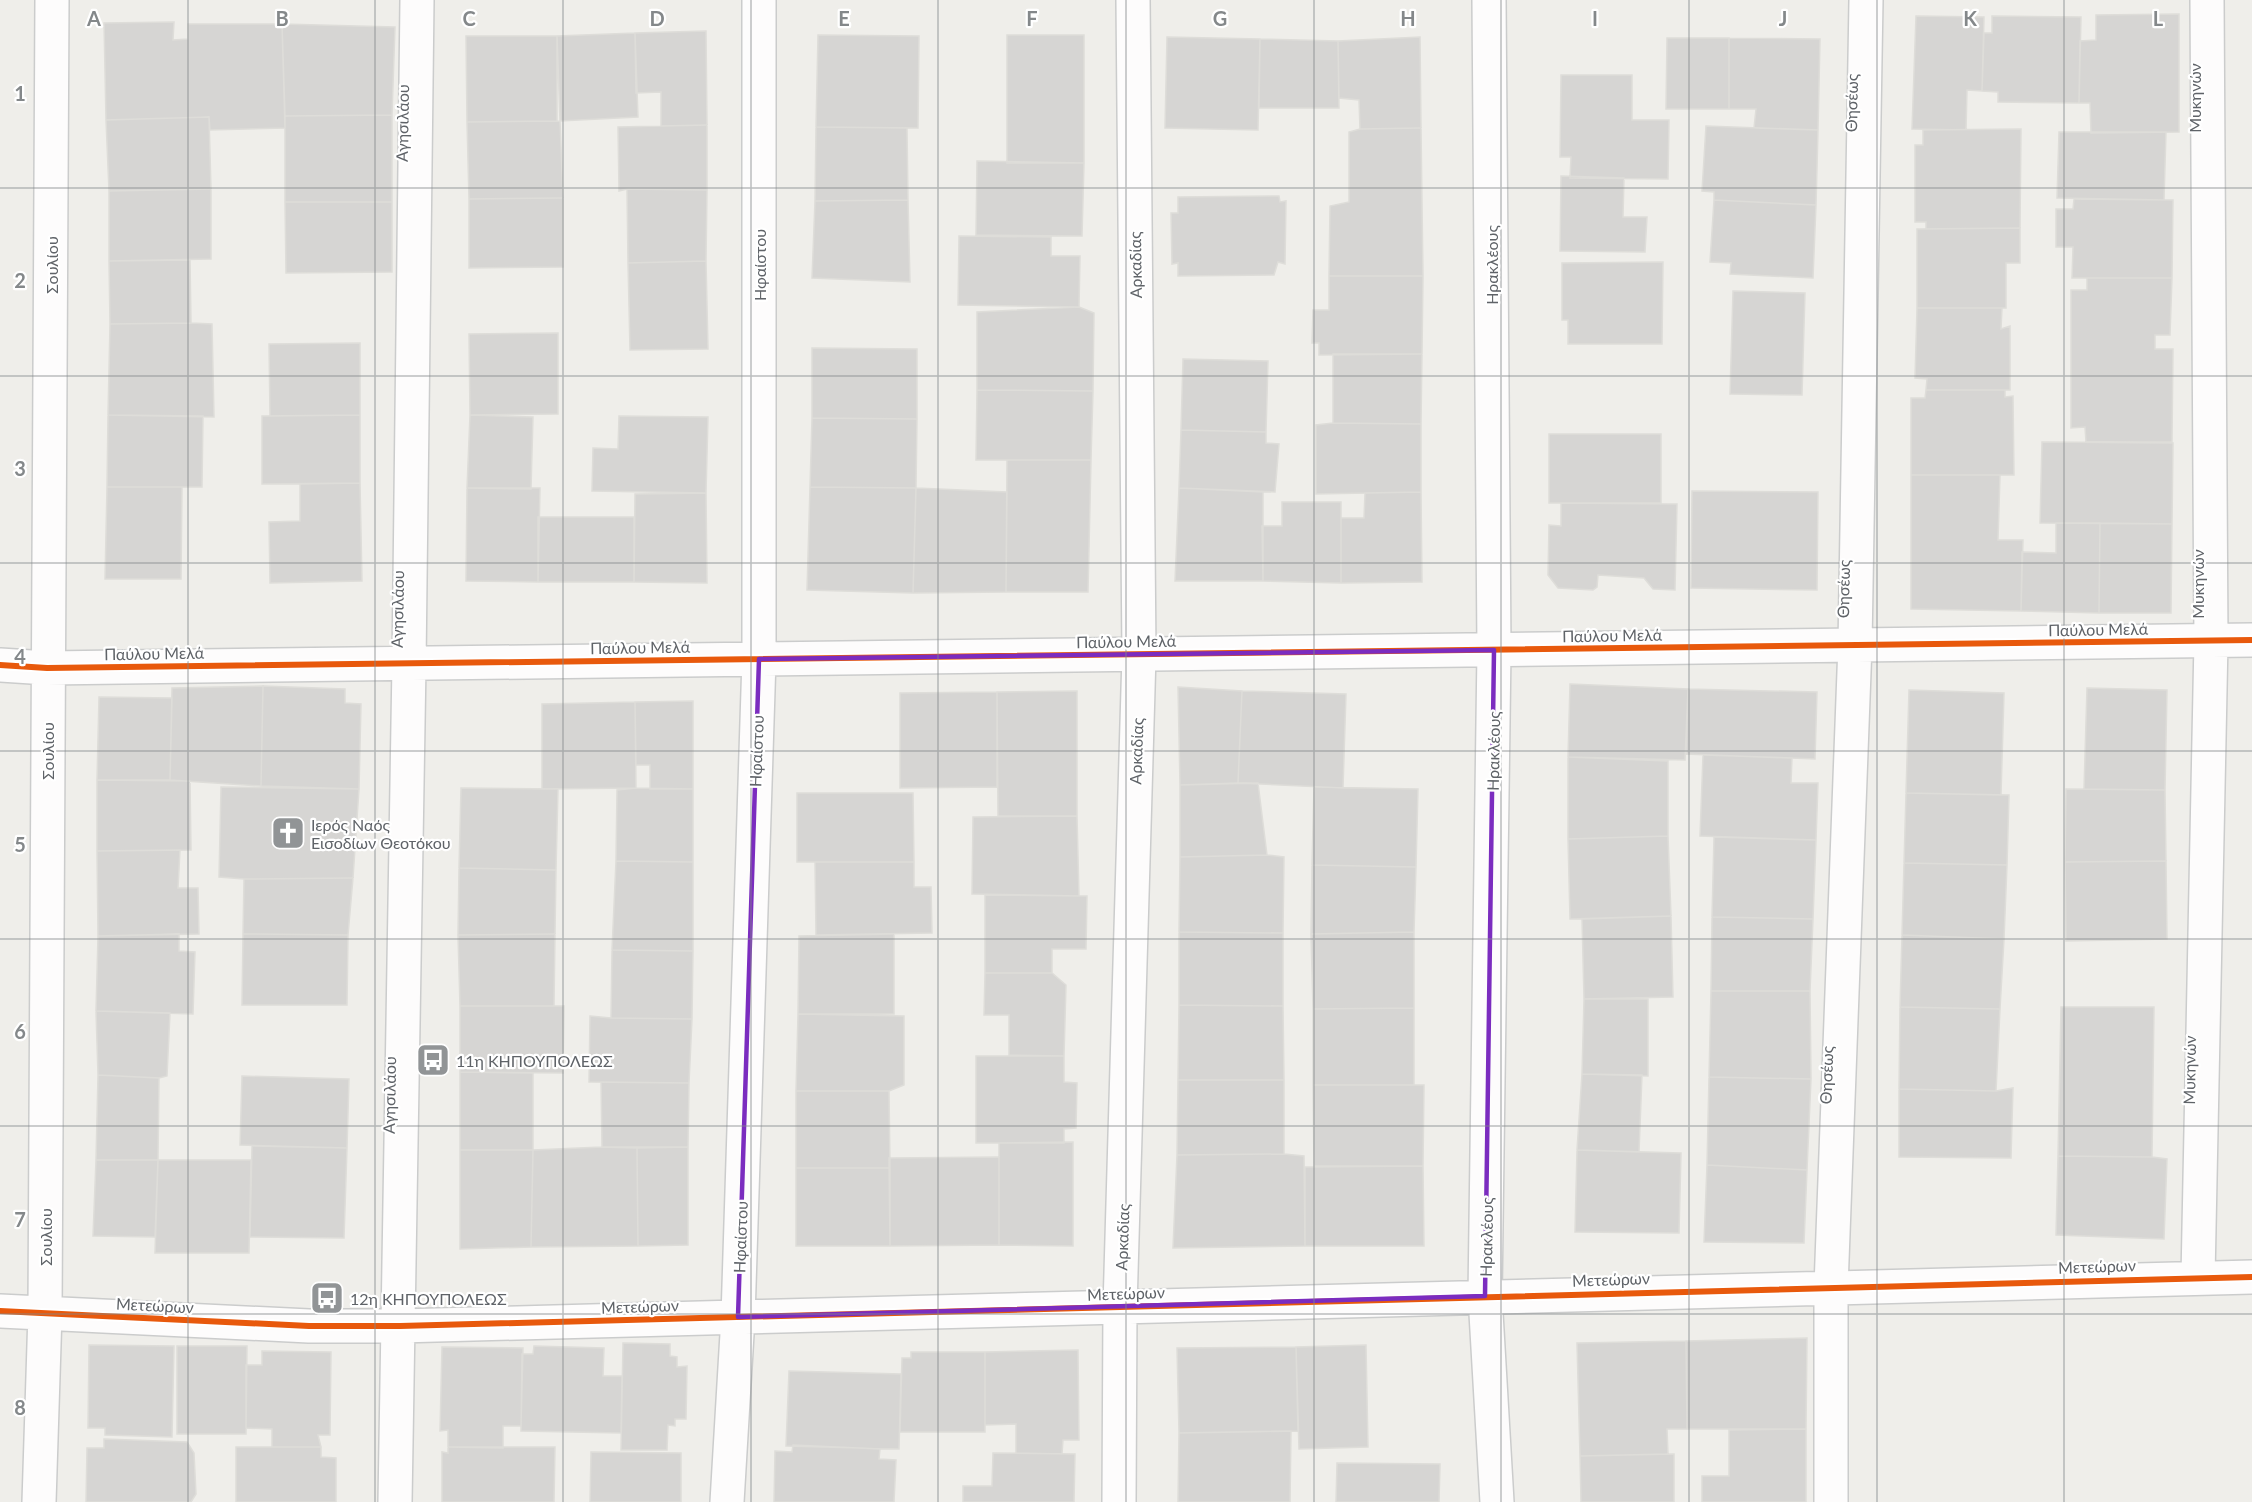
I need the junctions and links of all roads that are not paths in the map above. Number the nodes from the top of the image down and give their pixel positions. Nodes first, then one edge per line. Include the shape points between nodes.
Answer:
1 (52, 0) edge
2 (417, 0) edge
3 (759, 0) edge
4 (1133, 0) edge
5 (1489, 0) edge
6 (1866, 0) edge
7 (2207, 0) edge
8 (2252, 640) edge
9 (2211, 641) junction
10 (1855, 645) junction
11 (1494, 650) junction
12 (1140, 655) junction
13 (759, 659) junction
14 (410, 664) junction
15 (0, 665) edge
16 (47, 668) junction
17 (2198, 1276) junction
18 (2252, 1276) edge
19 (1831, 1287) junction
20 (1485, 1296) junction
21 (1120, 1307) junction
22 (0, 1311) edge
23 (45, 1313) junction
24 (738, 1317) junction
25 (399, 1326) junction
26 (39, 1502) edge
27 (395, 1502) edge
28 (727, 1502) edge
29 (1119, 1502) edge
30 (1497, 1502) edge
31 (1831, 1502) edge

1 - 16 street, Σουλίου
2 - 14 street, Αγησιλάου
3 - 13 street, Ηφαίστου
4 - 12 street, Αρκαδίας
5 - 11 street, Ηρακλέους
6 - 10 street, Θησέως
7 - 9 street, Μυκηνών
8 - 9 street, Παύλου Μελά
9 - 10 street, Παύλου Μελά
9 - 17 street, Μυκηνών
10 - 11 street, Παύλου Μελά
10 - 19 street, Θησέως
11 - 12 street, Παύλου Μελά
11 - 20 street, Ηρακλέους
12 - 13 street, Παύλου Μελά
12 - 21 street, Αρκαδίας
13 - 14 street, Παύλου Μελά
13 - 24 street, Ηφαίστου
14 - 16 street, Παύλου Μελά
14 - 25 street, Αγησιλάου
15 - 16 street, Παύλου Μελά
16 - 23 street, Σουλίου
17 - 18 street, Μετεώρων
17 - 19 street, Μετεώρων
19 - 20 street, Μετεώρων
19 - 31 street, Θησέως
20 - 21 street, Μετεώρων
20 - 30 street, Ηρακλέους
21 - 24 street, Μετεώρων
21 - 29 street, Αρκαδίας
22 - 23 street, Μετεώρων
23 - 25 street, Μετεώρων via 309,1326
23 - 26 street, Σουλίου
24 - 25 street, Μετεώρων
24 - 28 street, Ηφαίστου
25 - 27 street, Αγησιλάου

